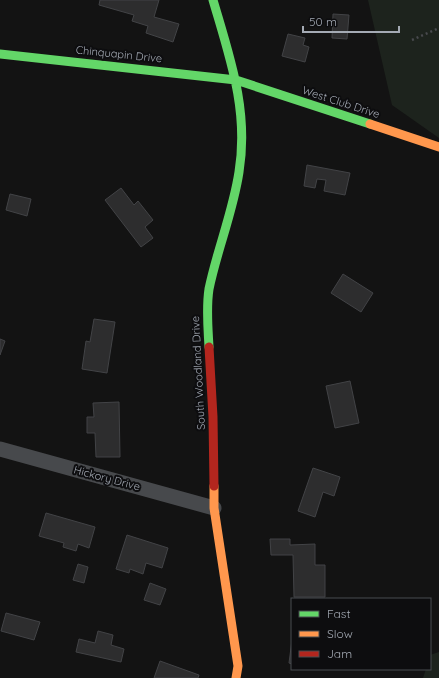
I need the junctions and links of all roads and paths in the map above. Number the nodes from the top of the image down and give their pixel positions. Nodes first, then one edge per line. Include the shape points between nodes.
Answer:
1 (212, 0) edge
2 (439, 28) edge
3 (412, 40) dead end
4 (0, 54) edge
5 (236, 80) junction
6 (439, 147) edge
7 (0, 449) edge
8 (214, 508) junction
9 (236, 678) edge

1 - 5 street, South Woodland Drive
2 - 3 path
4 - 5 street, Chinquapin Drive
5 - 6 street, West Club Drive
5 - 8 street, South Woodland Drive via 242,128 239,172 209,290 207,312 213,417
7 - 8 street, Hickory Drive
8 - 9 street, South Woodland Drive via 238,666

